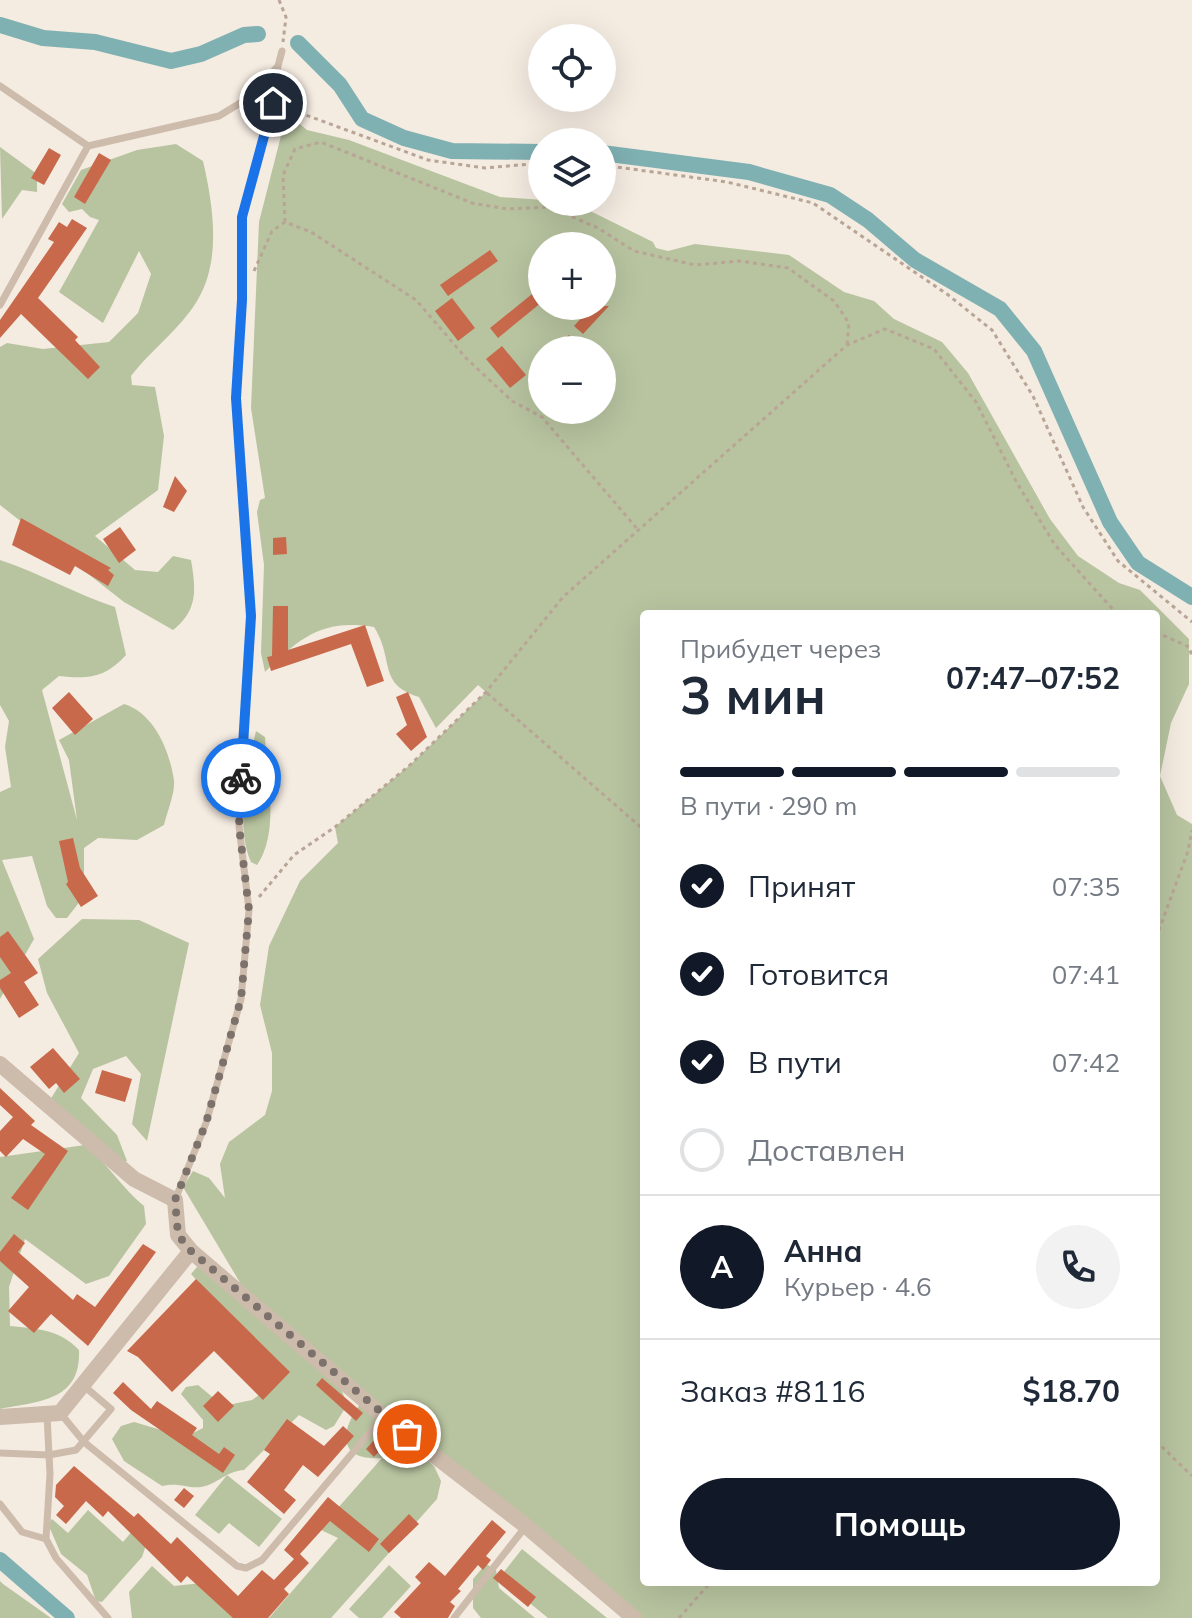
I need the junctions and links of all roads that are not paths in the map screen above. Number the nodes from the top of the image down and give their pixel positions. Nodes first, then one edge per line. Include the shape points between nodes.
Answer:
1 (282, 51) road end
2 (278, 66) junction
3 (0, 86) edge
4 (88, 146) junction
5 (0, 305) edge
6 (0, 1064) edge
7 (175, 1200) junction
8 (191, 1251) junction
9 (84, 1386) junction
10 (53, 1414) junction
11 (383, 1416) junction
12 (0, 1417) edge
13 (84, 1442) junction
14 (0, 1453) edge
15 (49, 1455) junction
16 (0, 1504) edge
17 (526, 1526) junction
18 (46, 1539) junction
19 (108, 1618) edge
20 (454, 1618) edge
21 (634, 1618) edge

1 - 2 lane
2 - 4 lane via 250,97 219,116
2 - 7 lane via 242,217 236,398 250,579 239,826 249,910 241,999 206,1123
3 - 4 lane
4 - 5 lane
6 - 7 street via 134,1179
7 - 8 street via 178,1235
8 - 9 street
8 - 11 street
9 - 10 street
9 - 13 lane via 111,1409
10 - 12 street
10 - 13 lane
10 - 15 lane
11 - 13 lane via 262,1560 246,1568
11 - 17 street
13 - 15 lane via 76,1450
14 - 15 lane
15 - 18 lane
16 - 18 lane via 22,1532
17 - 20 lane
17 - 21 street
18 - 19 lane

